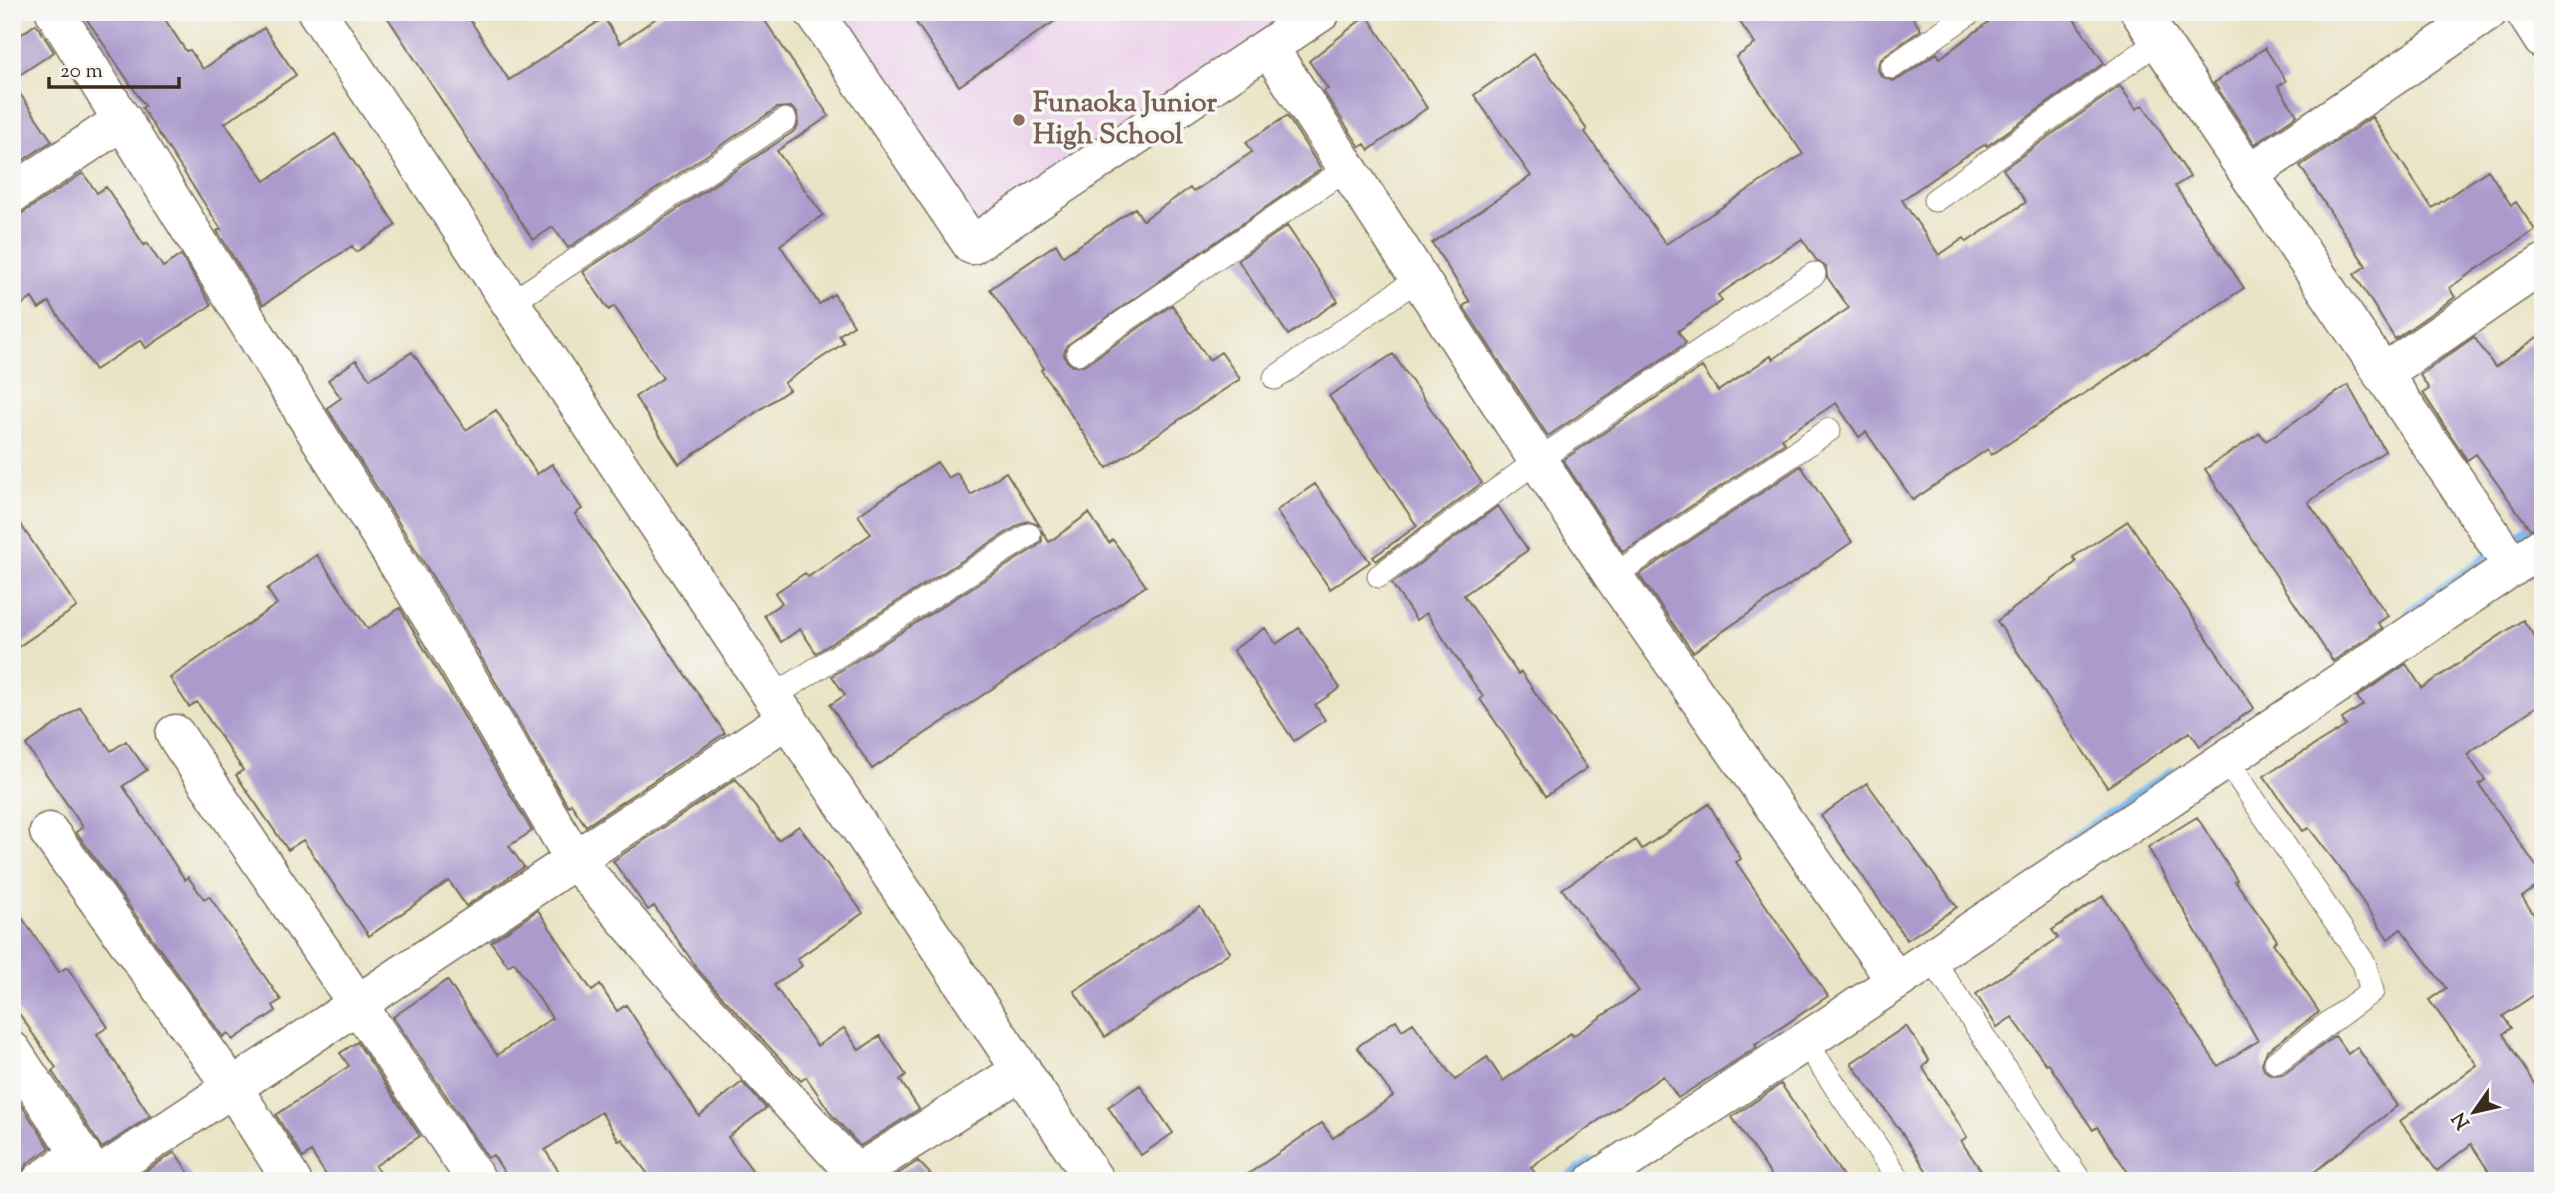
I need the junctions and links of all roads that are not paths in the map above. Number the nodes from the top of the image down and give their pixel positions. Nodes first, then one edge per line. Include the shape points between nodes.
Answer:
1 (55, 12) edge
2 (317, 12) edge
3 (814, 12) edge
4 (1321, 12) edge
5 (1971, 12) edge
6 (2488, 12) edge
7 (2525, 12) edge
8 (2150, 27) edge
9 (2543, 40) edge
10 (1269, 48) junction
11 (1892, 67) dead end
12 (122, 120) junction
13 (785, 120) dead end
14 (1347, 168) junction
15 (2249, 174) junction
16 (12, 194) edge
17 (1935, 200) dead end
18 (2543, 264) edge
19 (1814, 274) dead end
20 (1419, 278) junction
21 (511, 303) junction
22 (1078, 353) dead end
23 (2382, 373) junction
24 (1275, 378) dead end
25 (1829, 430) dead end
26 (1538, 460) junction
27 (1029, 535) dead end
28 (2528, 557) edge
29 (1379, 576) dead end
30 (1613, 576) junction
31 (780, 708) junction
32 (174, 734) dead end
33 (2226, 759) junction
34 (49, 832) dead end
35 (574, 859) junction
36 (1931, 958) junction
37 (1896, 981) junction
38 (357, 1003) junction
39 (1804, 1040) junction
40 (12, 1051) edge
41 (2276, 1062) dead end
42 (1022, 1070) junction
43 (233, 1088) junction
44 (91, 1171) edge
45 (855, 1178) edge
46 (41, 1181) edge
47 (292, 1181) edge
48 (477, 1181) edge
49 (1096, 1181) edge
50 (1595, 1181) edge
51 (1900, 1181) edge
52 (2080, 1181) edge

1 - 12 street
2 - 21 street
3 - 10 street via 972,245
4 - 10 street
5 - 11 lane
6 - 15 street
7 - 9 street
8 - 15 street
8 - 17 lane
10 - 14 street
12 - 16 street
12 - 35 street via 435,623
13 - 21 lane
14 - 20 street
14 - 22 lane
15 - 23 street
18 - 23 street
19 - 26 lane
20 - 24 lane
20 - 26 street
21 - 31 street
23 - 28 street
25 - 30 lane
26 - 29 lane
26 - 30 street
27 - 31 lane
28 - 33 street
30 - 37 street
31 - 35 street
31 - 42 street
32 - 38 street
33 - 36 street
33 - 41 lane via 2364,964 2372,991
34 - 43 street
35 - 38 street
35 - 45 street
36 - 37 street
36 - 52 lane
37 - 39 street
38 - 43 street
38 - 48 street
39 - 50 street
39 - 51 lane
40 - 44 street
42 - 45 street
42 - 49 street
43 - 44 street
43 - 47 street
44 - 46 street

